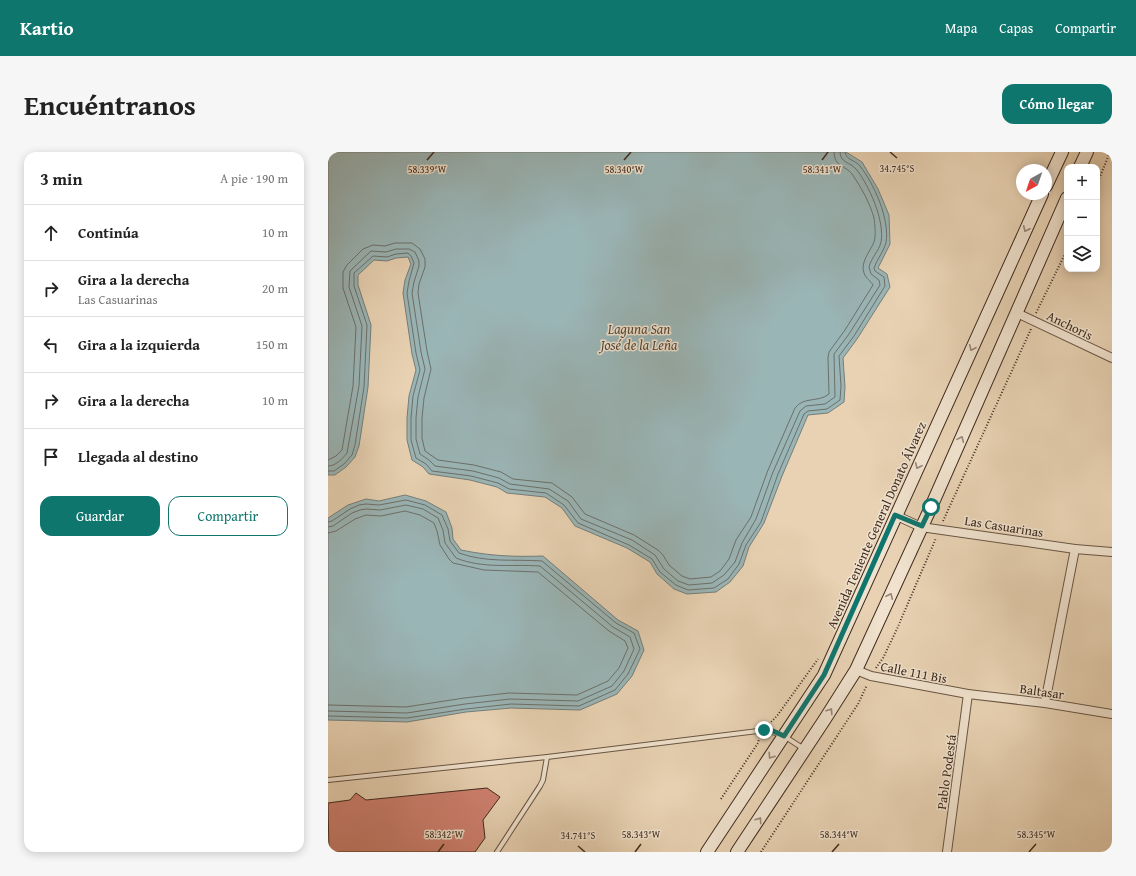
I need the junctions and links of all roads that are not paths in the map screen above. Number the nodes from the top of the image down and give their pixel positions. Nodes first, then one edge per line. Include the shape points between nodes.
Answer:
1 (1062, 152) edge
2 (1087, 152) edge
3 (1081, 164) edge
4 (1052, 173) edge
5 (1039, 200) edge
6 (1066, 200) edge
7 (1017, 313) junction
8 (1112, 358) edge
9 (895, 515) junction
10 (922, 526) junction
11 (1075, 549) junction
12 (1112, 552) edge
13 (856, 670) junction
14 (968, 694) junction
15 (1045, 703) junction
16 (1112, 714) edge
17 (784, 736) junction
18 (805, 749) junction
19 (547, 757) junction
20 (328, 780) edge
21 (497, 852) edge
22 (707, 852) edge
23 (737, 852) edge
24 (947, 852) edge

1 - 4 main road
2 - 3 main road
5 -> 9 main road, Avenida Teniente General Donato Álvarez
6 - 7 main road
7 - 8 street, Anchoris
10 -> 7 main road
9 - 10 street, Las Casuarinas
9 - 17 main road, Avenida Teniente General Donato Álvarez via 824,675
10 - 11 street, Las Casuarinas
13 -> 10 main road
11 - 12 street, Las Casuarinas
11 - 15 street
13 - 14 street, Calle 111 Bis via 871,676
18 -> 13 main road
14 - 15 street, Baltasar
14 - 24 street, Pablo Podestá
15 - 16 street, Baltasar
17 - 18 lane
17 - 19 lane via 764,730
17 -> 22 main road, Avenida Teniente General Donato Álvarez
23 -> 18 main road
19 - 20 lane
19 - 21 lane via 540,786

